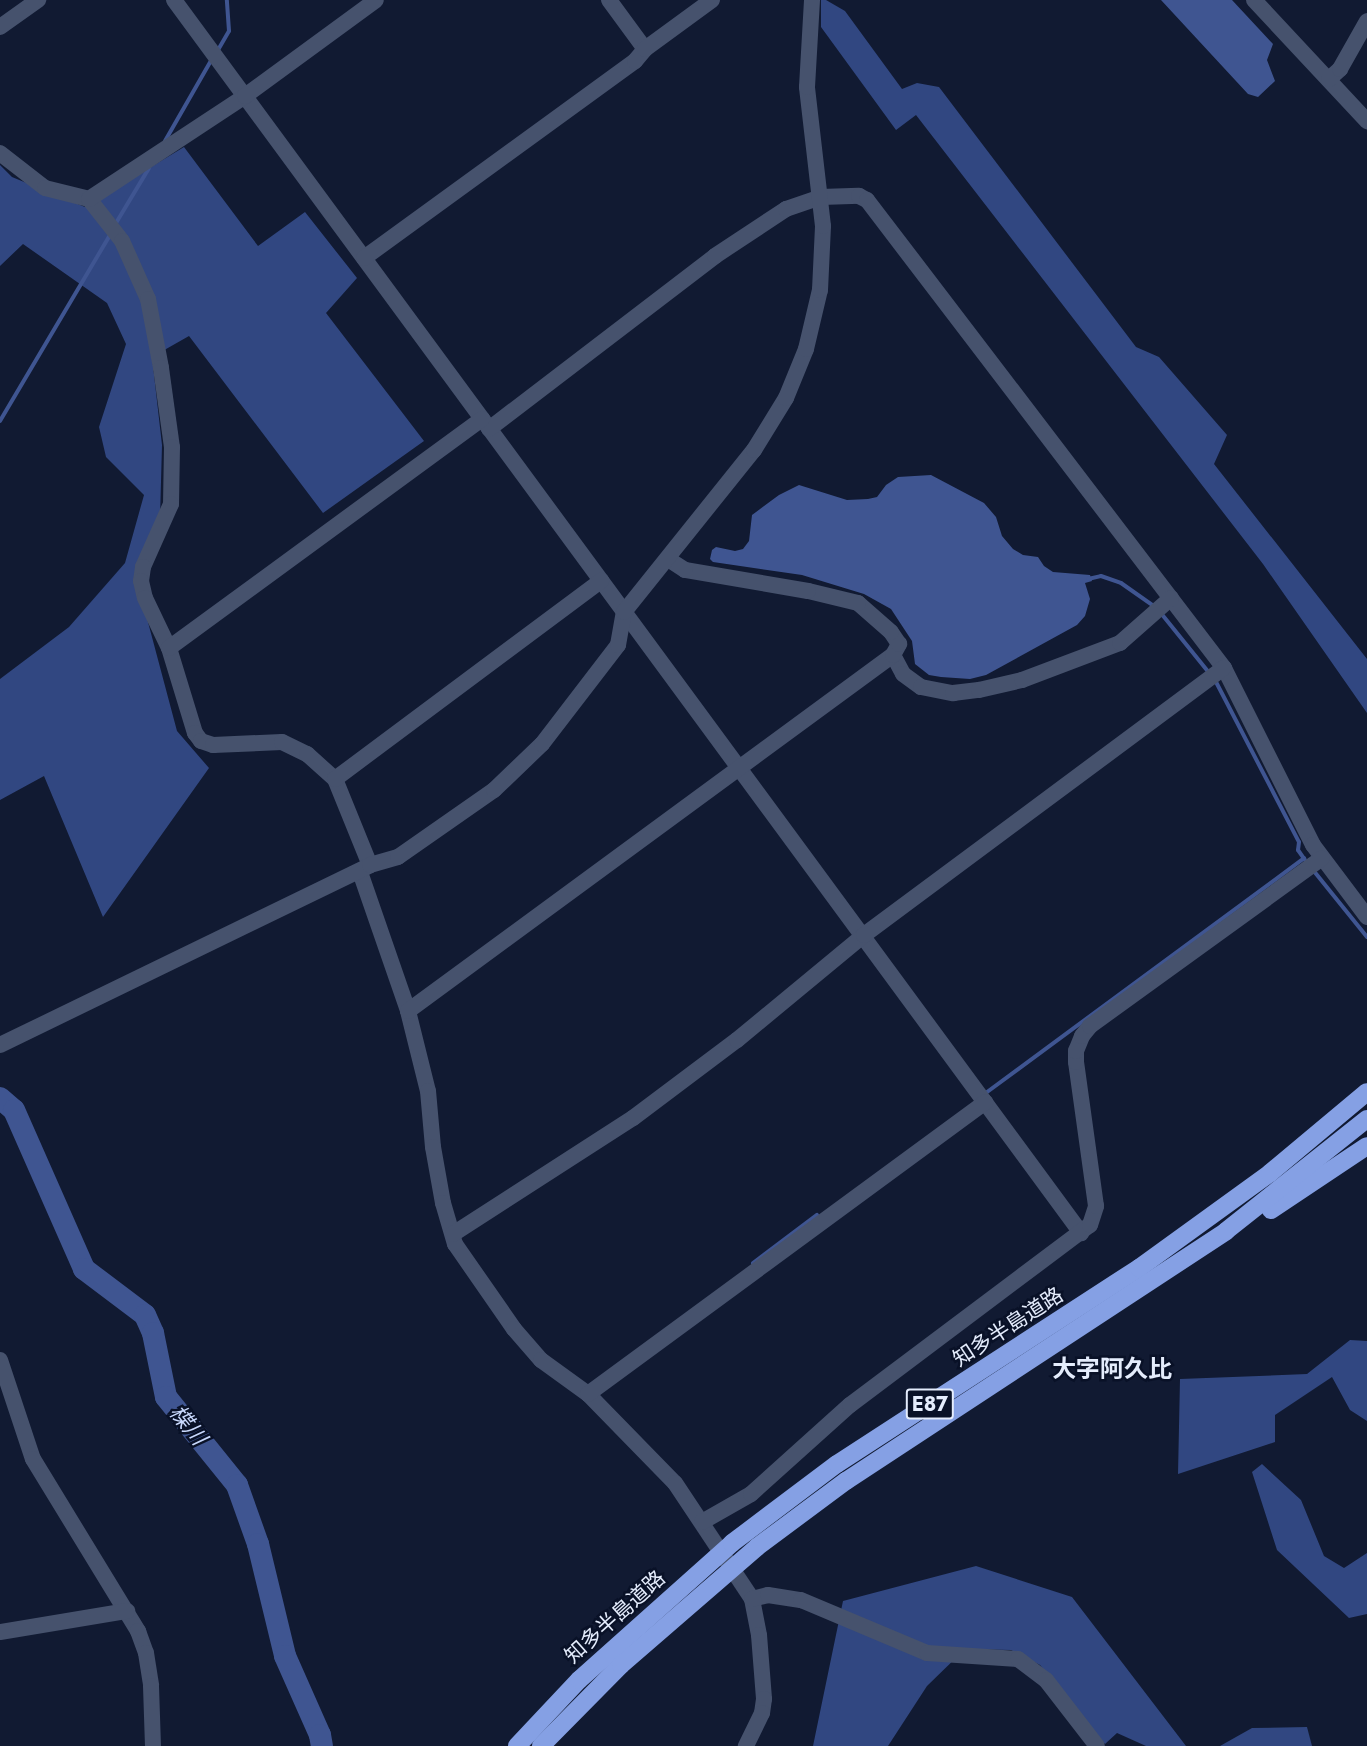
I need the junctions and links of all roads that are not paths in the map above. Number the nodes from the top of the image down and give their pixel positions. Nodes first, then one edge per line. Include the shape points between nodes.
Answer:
1 (38, 0) edge
2 (174, 0) edge
3 (376, 0) edge
4 (609, 0) edge
5 (712, 0) edge
6 (812, 0) edge
7 (1254, 0) edge
8 (1367, 21) edge
9 (0, 27) edge
10 (645, 49) junction
11 (1329, 79) junction
12 (245, 96) junction
13 (1367, 121) edge
14 (0, 153) edge
15 (821, 196) junction
16 (89, 199) junction
17 (364, 258) junction
18 (485, 424) junction
19 (668, 559) junction
20 (601, 581) junction
21 (1171, 598) junction
22 (624, 612) junction
23 (170, 648) junction
24 (893, 655) junction
25 (1224, 668) junction
26 (739, 768) junction
27 (335, 779) junction
28 (1322, 858) junction
29 (365, 868) junction
30 (1367, 917) edge
31 (864, 935) junction
32 (408, 1011) junction
33 (0, 1045) edge
34 (1367, 1092) edge
35 (985, 1102) junction
36 (1367, 1119) edge
37 (1367, 1146) edge
38 (1081, 1233) junction
39 (453, 1234) junction
40 (1160, 1275) junction
41 (0, 1360) edge
42 (588, 1394) junction
43 (705, 1526) junction
44 (752, 1599) junction
45 (127, 1611) junction
46 (0, 1632) edge
47 (153, 1746) edge
48 (517, 1746) edge
49 (542, 1746) edge
50 (746, 1746) edge
51 (1097, 1746) edge

1 - 9 street
2 - 12 street
3 - 12 street
4 - 10 street
5 - 10 street
6 - 15 street via 807,87
7 - 11 street
8 - 11 street via 1340,69
10 - 17 street via 635,61
11 - 13 street
12 - 16 street
12 - 17 street
14 - 16 street via 45,188
15 - 18 street via 786,209 715,256
15 - 19 street via 820,290 816,318 796,375 754,450
15 - 21 street via 859,196 867,200
16 - 23 street via 122,241 137,270 148,299 161,368 172,447 171,504 143,567 141,581 145,598
17 - 18 street
18 - 20 street
18 - 23 street
19 - 22 street
19 - 24 street via 685,570 858,603 891,632 898,644
20 - 22 street
20 - 27 street
21 - 24 street via 1120,643 1022,680 979,690 953,693 921,687 903,674
21 - 25 street
22 - 26 street
22 - 29 street via 618,645 542,744 494,790 398,856
23 - 27 street via 195,733 201,741 213,745 282,742 307,754
24 - 26 street
25 - 28 street
25 - 31 street
26 - 31 street
26 - 32 street
27 - 29 street
28 - 30 street
28 - 38 street via 1090,1026 1082,1036 1076,1062 1096,1211
29 - 32 street
29 - 33 street
31 - 35 street
31 - 39 street via 737,1040 633,1118
32 - 39 street via 428,1091 433,1147
34 - 48 highway, 知多半島道路 / E87 via 1270,1173 1139,1268 837,1464 732,1543 579,1680
35 - 38 street
35 - 42 street
36 - 40 highway, 知多半島道路 / E87 via 1226,1231
37 - 40 highway via 1179,1272
38 - 43 street via 850,1405 751,1494
39 - 42 street via 455,1244 514,1329 541,1360
40 - 49 highway, 知多半島道路 / E87 via 846,1481 757,1547 621,1665
41 - 45 street via 33,1459
42 - 43 street via 675,1483
43 - 44 street
44 - 50 street via 764,1699 762,1713
44 - 51 street via 768,1595 801,1600 927,1653 1018,1659 1046,1680
45 - 46 street
45 - 47 street via 146,1653

